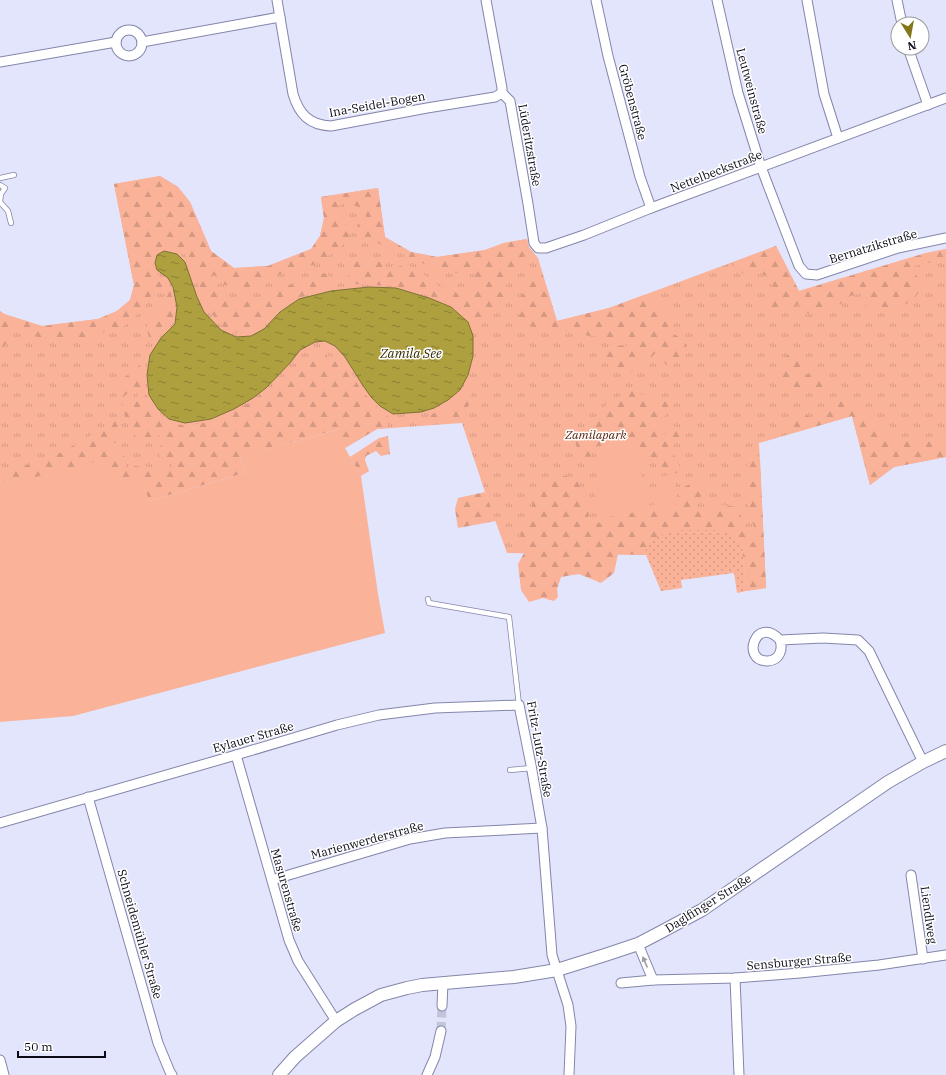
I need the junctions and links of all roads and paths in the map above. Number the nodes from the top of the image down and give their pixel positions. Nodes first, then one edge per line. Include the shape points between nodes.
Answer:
1 (277, 0) edge
2 (486, 0) edge
3 (596, 0) edge
4 (717, 0) edge
5 (808, 0) edge
6 (897, 0) edge
7 (900, 16) edge
8 (280, 17) junction
9 (116, 42) junction
10 (142, 42) junction
11 (911, 56) edge
12 (0, 62) edge
13 (502, 93) junction
14 (946, 98) edge
15 (928, 105) junction
16 (838, 138) junction
17 (760, 167) junction
18 (14, 175) dead end
19 (0, 178) edge
20 (0, 185) edge
21 (0, 202) edge
22 (528, 204) joint
23 (651, 208) junction
24 (11, 222) dead end
25 (946, 238) edge
26 (806, 274) joint
27 (428, 599) dead end
28 (780, 640) dead end
29 (519, 704) junction
30 (946, 751) edge
31 (236, 755) junction
32 (923, 762) junction
33 (532, 768) junction
34 (510, 770) dead end
35 (88, 797) junction
36 (0, 823) edge
37 (542, 828) junction
38 (911, 875) dead end
39 (272, 880) junction
40 (638, 944) junction
41 (946, 955) edge
42 (923, 959) junction
43 (557, 970) junction
44 (736, 978) junction
45 (653, 980) junction
46 (443, 983) junction
47 (621, 983) dead end
48 (442, 1006) tunnel mouth
49 (336, 1021) junction
50 (441, 1031) tunnel mouth
51 (0, 1060) edge
52 (4, 1075) edge
53 (172, 1075) edge
54 (279, 1075) edge
55 (427, 1075) edge
56 (569, 1075) edge
57 (739, 1075) edge

1 - 8 street, Ina-Seidel-Bogen
2 - 13 street, Lüderitzstraße
3 - 23 street, Gröbenstraße via 608,56
4 - 17 street, Leutweinstraße via 738,93
5 - 16 street via 824,94
6 - 7 street
8 - 10 street
8 - 13 street, Ina-Seidel-Bogen via 296,103 300,111 317,124 331,126 495,97
9 - 10 street via 122,32 133,30 140,35
9 - 10 street via 117,49 123,55 131,56 138,53
9 - 12 street
11 - 15 street
13 - 22 street, Lüderitzstraße via 510,101
14 - 15 street, Nettelbeckstraße
15 - 16 street, Nettelbeckstraße
16 - 17 street, Nettelbeckstraße
17 - 23 street, Nettelbeckstraße
17 - 26 street, Leutweinstraße via 799,266
18 - 19 lane
20 - 21 lane via 5,188
21 - 24 lane via 8,211
22 - 23 street, Nettelbeckstraße via 534,243 538,248 546,248 584,235
25 - 26 street, Bernatzikstraße via 898,248 816,275
27 - 29 lane, Fritz-Lutz-Straße via 429,603 437,605 509,617
28 - 32 street via 858,640 869,652
29 - 31 street, Eylauer Straße via 435,708 380,715
29 - 33 street, Fritz-Lutz-Straße
30 - 32 street, Daglfinger Straße
31 - 35 street, Eylauer Straße
31 - 39 street, Masurenstraße
32 - 40 street, Daglfinger Straße via 882,786 702,910
33 - 34 lane
33 - 37 street, Fritz-Lutz-Straße
35 - 36 street, Eylauer Straße
35 - 53 street, Schneidemühler Straße via 158,1043
37 - 39 street, Marienwerderstraße via 445,833 410,839
37 - 43 street, Fritz-Lutz-Straße via 552,955
38 - 42 street, Liendlweg
39 - 49 street, Masurenstraße via 288,940 298,961
40 - 43 street, Daglfinger Straße
45 -> 40 street
41 - 42 street, Sensburger Straße
42 - 44 street, Sensburger Straße
43 - 46 street, Daglfinger Straße via 514,977
43 - 56 street, Fritz-Lutz-Straße via 571,1026
44 - 45 street, Sensburger Straße
44 - 57 street
45 - 47 street, Sensburger Straße
46 - 48 street
46 - 49 street, Daglfinger Straße via 381,995
49 - 54 street, Daglfinger Straße via 295,1057
50 - 55 street via 435,1057
51 - 52 street

